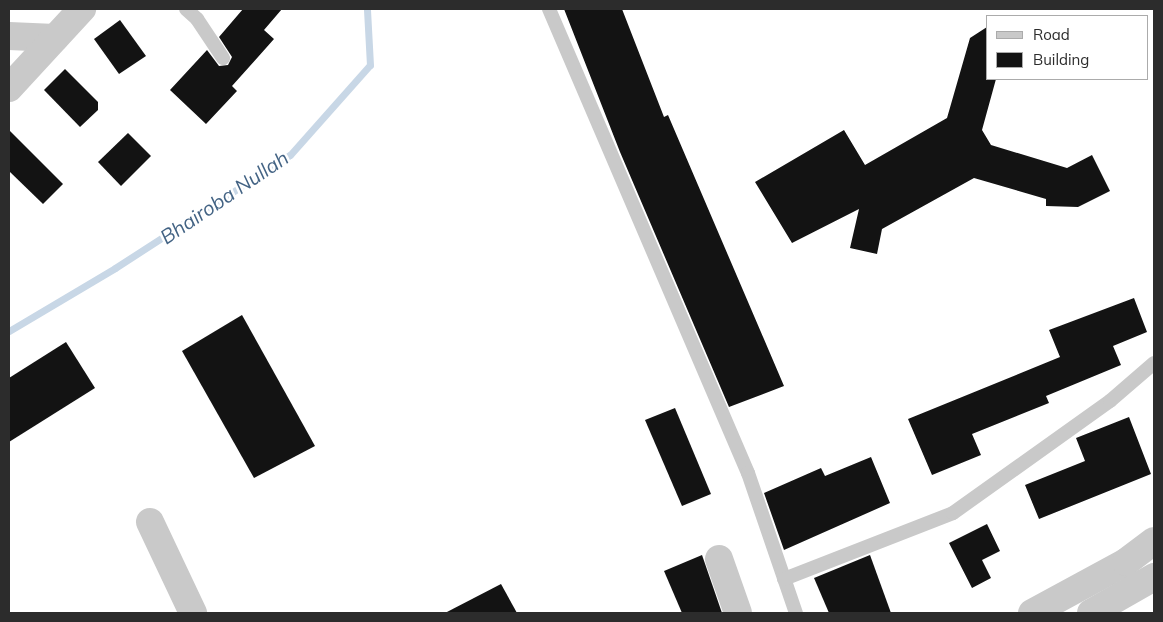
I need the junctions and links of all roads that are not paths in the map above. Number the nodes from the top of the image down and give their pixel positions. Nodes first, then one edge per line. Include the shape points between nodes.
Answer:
1 (82, 9) edge
2 (186, 9) edge
3 (549, 9) edge
4 (9, 36) edge
5 (55, 38) junction
6 (223, 58) dead end
7 (9, 88) edge
8 (1154, 363) edge
9 (150, 522) dead end
10 (1154, 541) edge
11 (718, 559) dead end
12 (1154, 576) edge
13 (784, 579) junction
14 (193, 613) edge
15 (738, 613) edge
16 (796, 613) edge
17 (1032, 613) edge
18 (1091, 613) edge

1 - 5 street
2 - 6 lane via 197,18
3 - 13 lane via 748,473
4 - 5 street
5 - 7 street
8 - 13 lane via 1110,401 953,513
9 - 14 street
10 - 17 street via 1126,562
11 - 15 street
12 - 18 street
13 - 16 lane

